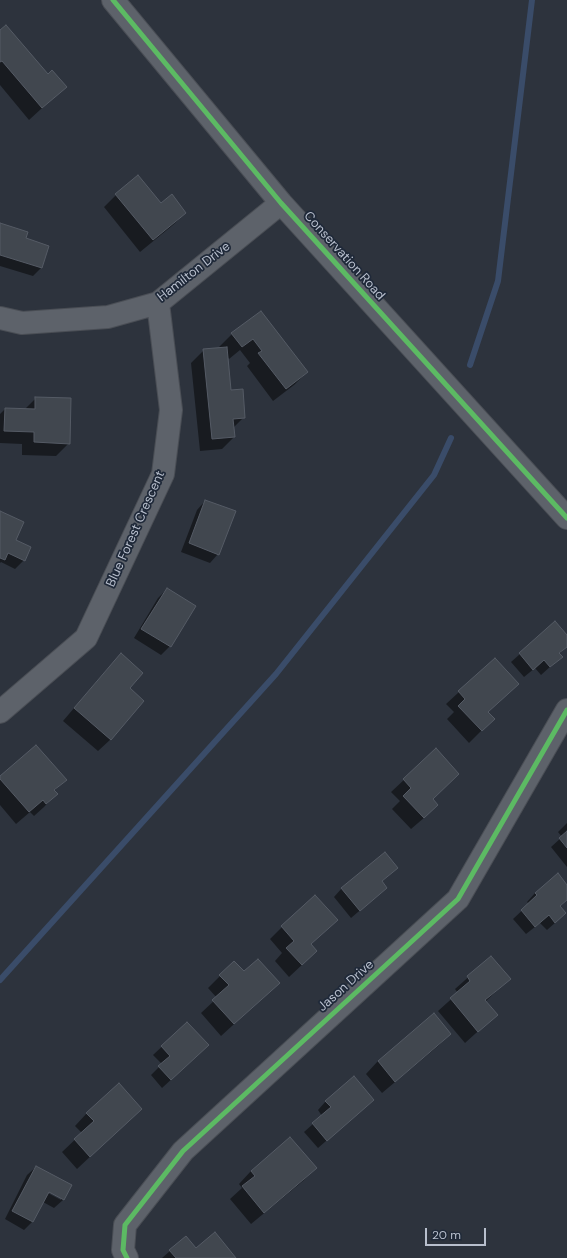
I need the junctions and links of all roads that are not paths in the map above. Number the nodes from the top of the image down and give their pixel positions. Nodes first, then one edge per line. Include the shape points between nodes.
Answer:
1 (113, 0) edge
2 (281, 203) junction
3 (158, 303) junction
4 (0, 318) edge
5 (567, 518) edge
6 (567, 710) edge
7 (0, 712) edge
8 (127, 1258) edge

1 - 2 street, Conservation Road
2 - 3 street, Hamilton Drive
2 - 5 street, Conservation Road
3 - 4 street, Hamilton Drive via 108,317 22,323
3 - 7 street, Blue Forest Crescent via 171,410 163,474 86,638
6 - 8 street, Jason Drive via 458,899 183,1151 125,1226 123,1250

